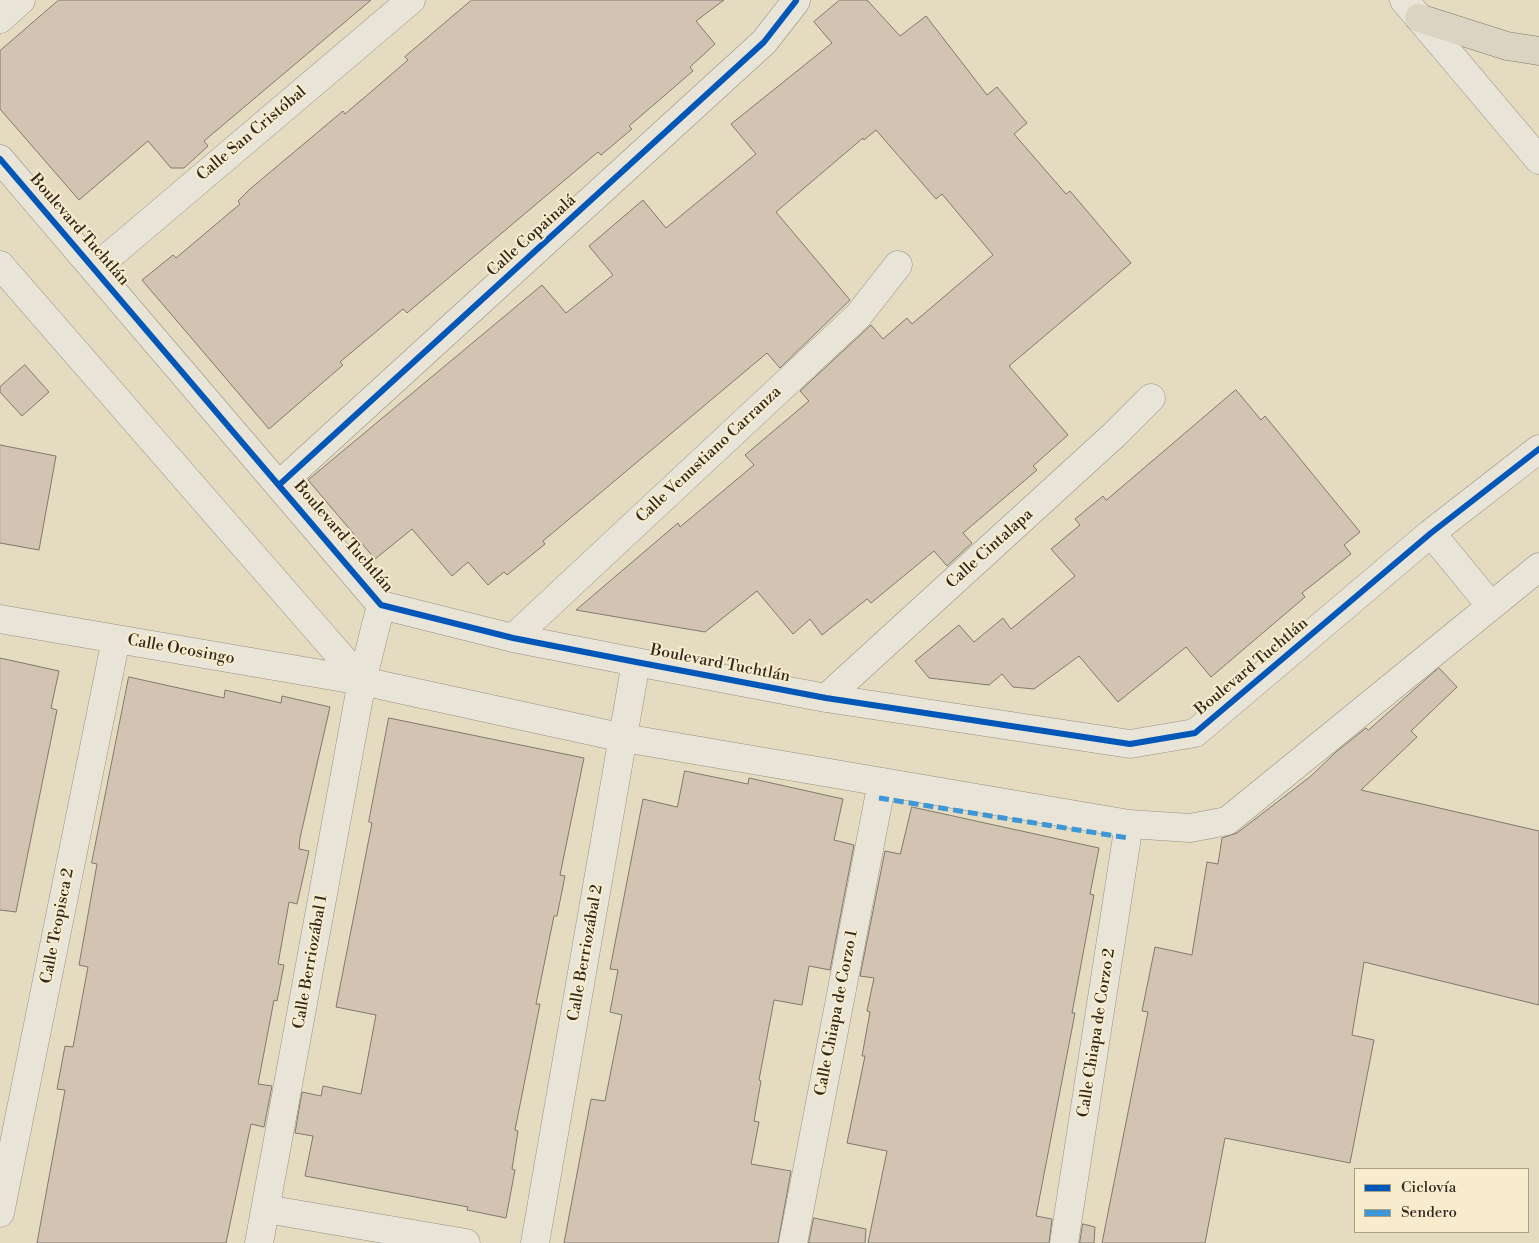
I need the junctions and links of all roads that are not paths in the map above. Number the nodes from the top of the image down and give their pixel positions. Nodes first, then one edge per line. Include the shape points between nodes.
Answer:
1 (22, 0) edge
2 (411, 0) edge
3 (796, 1) edge
4 (1411, 9) edge
5 (0, 19) edge
6 (1539, 51) edge
7 (0, 159) edge
8 (1539, 160) edge
9 (0, 265) edge
10 (898, 265) dead end
11 (94, 269) junction
12 (1151, 398) dead end
13 (1539, 450) edge
14 (279, 485) junction
15 (1431, 533) junction
16 (1539, 567) edge
17 (381, 605) junction
18 (1491, 606) junction
19 (0, 619) edge
20 (513, 638) junction
21 (116, 639) junction
22 (636, 662) junction
23 (362, 682) junction
24 (826, 698) junction
25 (624, 738) junction
26 (882, 782) junction
27 (1129, 824) junction
28 (4, 1174) edge
29 (266, 1208) junction
30 (0, 1213) edge
31 (259, 1243) edge
32 (466, 1243) edge
33 (535, 1243) edge
34 (793, 1243) edge
35 (1064, 1243) edge

1 - 5 street
2 - 11 street, Calle San Cristóbal
3 - 14 street, Calle Copainalá via 764,42
4 - 6 highway via 1507,46
4 - 8 street
7 - 11 street, Boulevard Tuchtlán
9 - 23 street
10 - 20 street, Calle Venustiano Carranza via 858,316
11 - 14 street, Boulevard Tuchtlán
12 - 24 street, Calle Cintalapa
13 - 15 street, Boulevard Tuchtlán
14 - 17 street, Boulevard Tuchtlán
15 - 18 street
15 - 24 street, Boulevard Tuchtlán via 1195,733 1130,744
16 - 18 street
17 - 20 street, Boulevard Tuchtlán
17 - 23 street, Calle Berriozábal 1
18 - 27 street via 1227,821 1190,828
19 - 21 street, Calle Ocosingo
20 - 22 street, Boulevard Tuchtlán
21 - 23 street, Calle Ocosingo
21 - 28 street, Calle Teopisca 2
22 - 24 street, Boulevard Tuchtlán
22 - 25 street, Calle Berriozábal 2
23 - 25 street
23 - 29 street, Calle Berriozábal 1
25 - 26 street
25 - 33 street, Calle Berriozábal 2
26 - 27 street
26 - 34 street, Calle Chiapa de Corzo 1
27 - 35 street, Calle Chiapa de Corzo 2
28 - 30 street, Calle Teopisca 2
29 - 31 street, Calle Berriozábal 1
29 - 32 street

